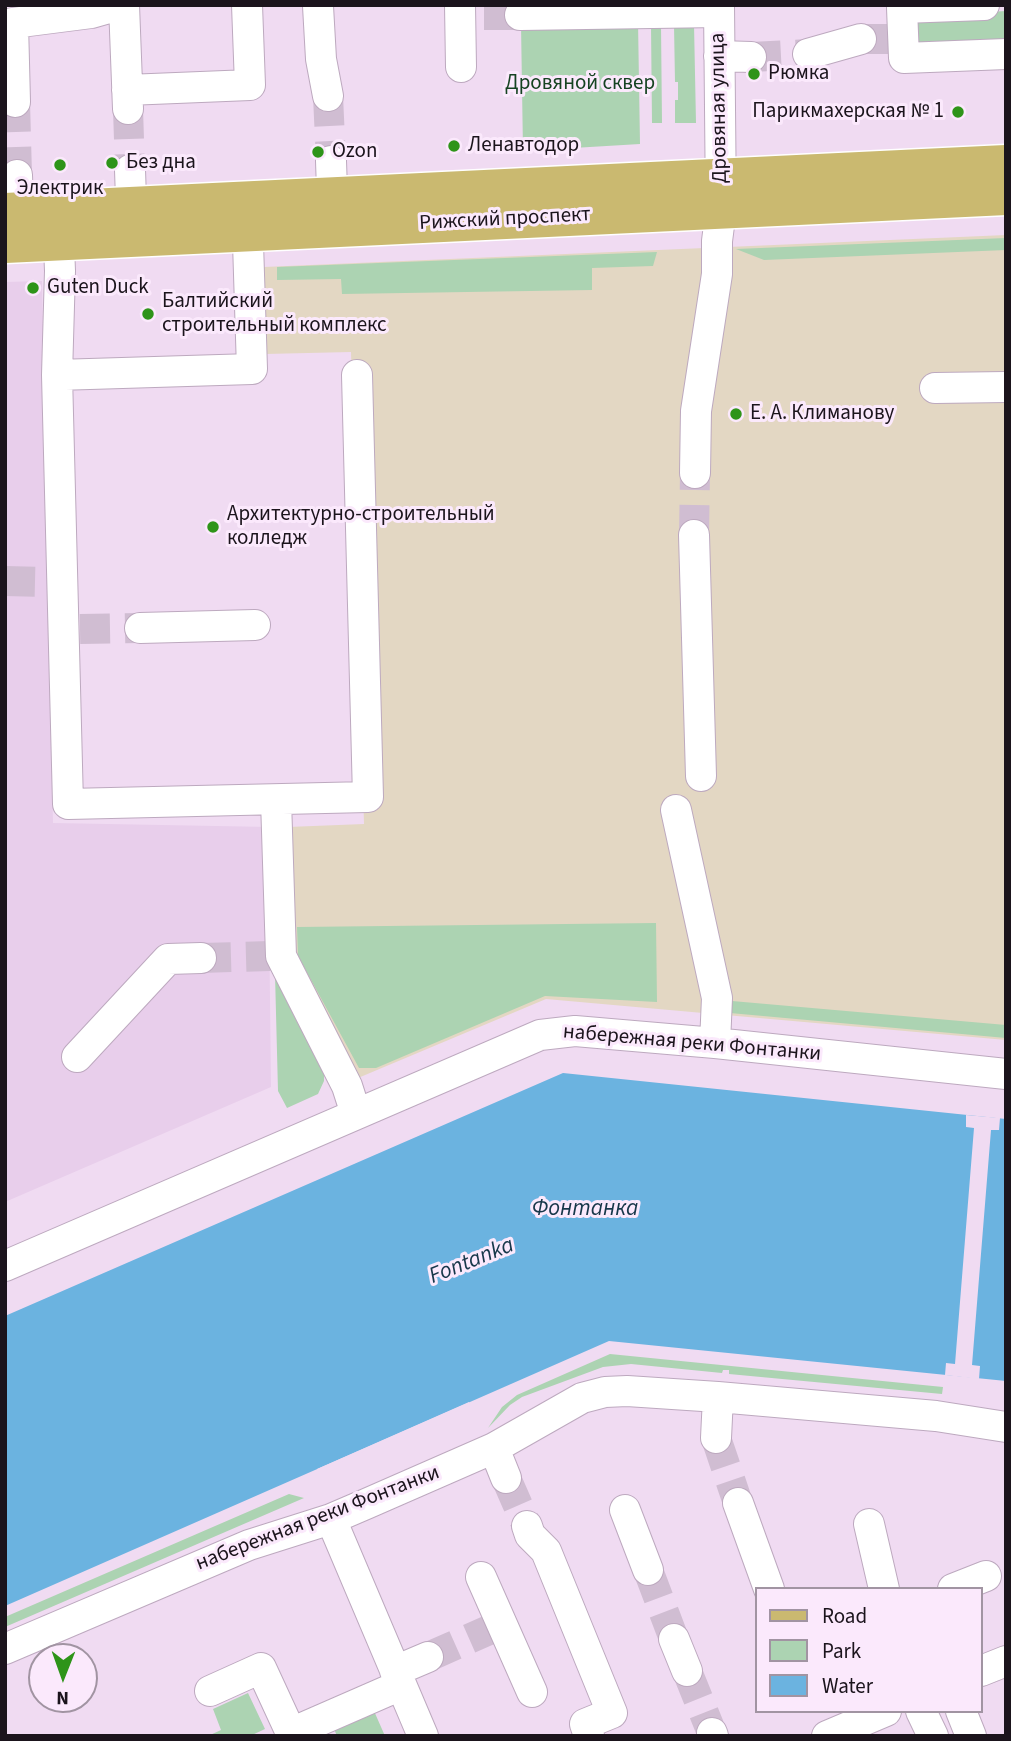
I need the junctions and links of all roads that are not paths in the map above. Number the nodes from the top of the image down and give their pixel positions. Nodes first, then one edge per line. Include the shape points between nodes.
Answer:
1 (121, 5) edge
2 (247, 5) edge
3 (985, 5) edge
4 (318, 6) edge
5 (719, 9) edge
6 (468, 12) edge
7 (520, 15) tunnel mouth
8 (861, 40) tunnel mouth
9 (808, 54) tunnel mouth
10 (1006, 54) edge
11 (719, 57) junction
12 (751, 57) tunnel mouth
13 (461, 68) dead end
14 (328, 96) tunnel mouth
15 (15, 102) tunnel mouth
16 (1006, 164) edge
17 (721, 194) junction
18 (1006, 196) edge
19 (248, 216) junction
20 (13, 217) edge
21 (58, 225) junction
22 (57, 375) junction
23 (356, 375) dead end
24 (1006, 387) edge
25 (935, 388) dead end
26 (695, 473) tunnel mouth
27 (694, 535) tunnel mouth
28 (255, 625) dead end
29 (140, 628) tunnel mouth
30 (701, 776) dead end
31 (276, 800) junction
32 (676, 810) dead end
33 (201, 958) tunnel mouth
34 (715, 1042) junction
35 (77, 1057) dead end
36 (1006, 1074) edge
37 (356, 1114) junction
38 (5, 1266) edge
39 (719, 1397) junction
40 (1006, 1427) edge
41 (716, 1438) tunnel mouth
42 (494, 1448) junction
43 (506, 1478) tunnel mouth
44 (738, 1503) tunnel mouth
45 (625, 1510) dead end
46 (331, 1519) junction
47 (869, 1524) dead end
48 (527, 1526) tunnel mouth
49 (648, 1570) tunnel mouth
50 (986, 1576) dead end
51 (481, 1577) dead end
52 (768, 1587) edge
53 (884, 1587) edge
54 (958, 1587) edge
55 (674, 1639) tunnel mouth
56 (5, 1649) edge
57 (428, 1657) tunnel mouth
58 (1006, 1661) edge
59 (983, 1670) edge
60 (687, 1671) tunnel mouth
61 (398, 1678) junction
62 (210, 1691) dead end
63 (532, 1692) dead end
64 (881, 1713) edge
65 (922, 1713) edge
66 (962, 1713) edge
67 (288, 1734) edge
68 (423, 1736) edge
69 (589, 1736) edge
70 (827, 1736) edge
71 (933, 1736) edge
72 (971, 1736) edge

1 - 2 street via 128,99 250,85
1 - 15 street via 13,23
3 - 10 street via 902,8 898,39 904,58
4 - 14 street
5 - 7 street
5 - 11 street, Дровяная улица
6 - 13 street
8 - 9 street
11 - 12 street
11 - 17 street, Дровяная улица
16 - 17 main road, Рижский проспект
17 - 18 main road, Рижский проспект
17 - 19 main road, Рижский проспект via 332,195
17 - 26 street, Дровяная улица via 717,274 696,411
19 - 21 main road, Рижский проспект via 131,205
19 - 22 street via 252,369
20 - 21 main road, Рижский проспект
21 - 22 street
22 - 31 street via 55,581 72,629 68,804
23 - 31 street via 368,797
24 - 25 street
27 - 30 street
28 - 29 street
31 - 37 street via 276,956 347,1086
32 - 34 street via 717,998
33 - 35 street via 168,959
34 - 36 street, набережная реки Фонтанки
34 - 37 street, набережная реки Фонтанки via 575,1031 540,1035
37 - 38 street, набережная реки Фонтанки
39 - 40 street, набережная реки Фонтанки via 936,1416
39 - 41 street
39 - 42 street, набережная реки Фонтанки via 605,1392 582,1398
42 - 43 street
42 - 46 street, набережная реки Фонтанки
44 - 52 street
45 - 49 street
46 - 56 street, набережная реки Фонтанки via 237,1550
46 - 61 street
47 - 53 street
48 - 69 street via 546,1551 612,1713 585,1724
50 - 54 street
51 - 63 street via 496,1627
55 - 60 street
57 - 61 street
58 - 59 street
61 - 67 street
61 - 68 street
62 - 67 street via 261,1668
64 - 70 street
65 - 71 street
66 - 72 street

